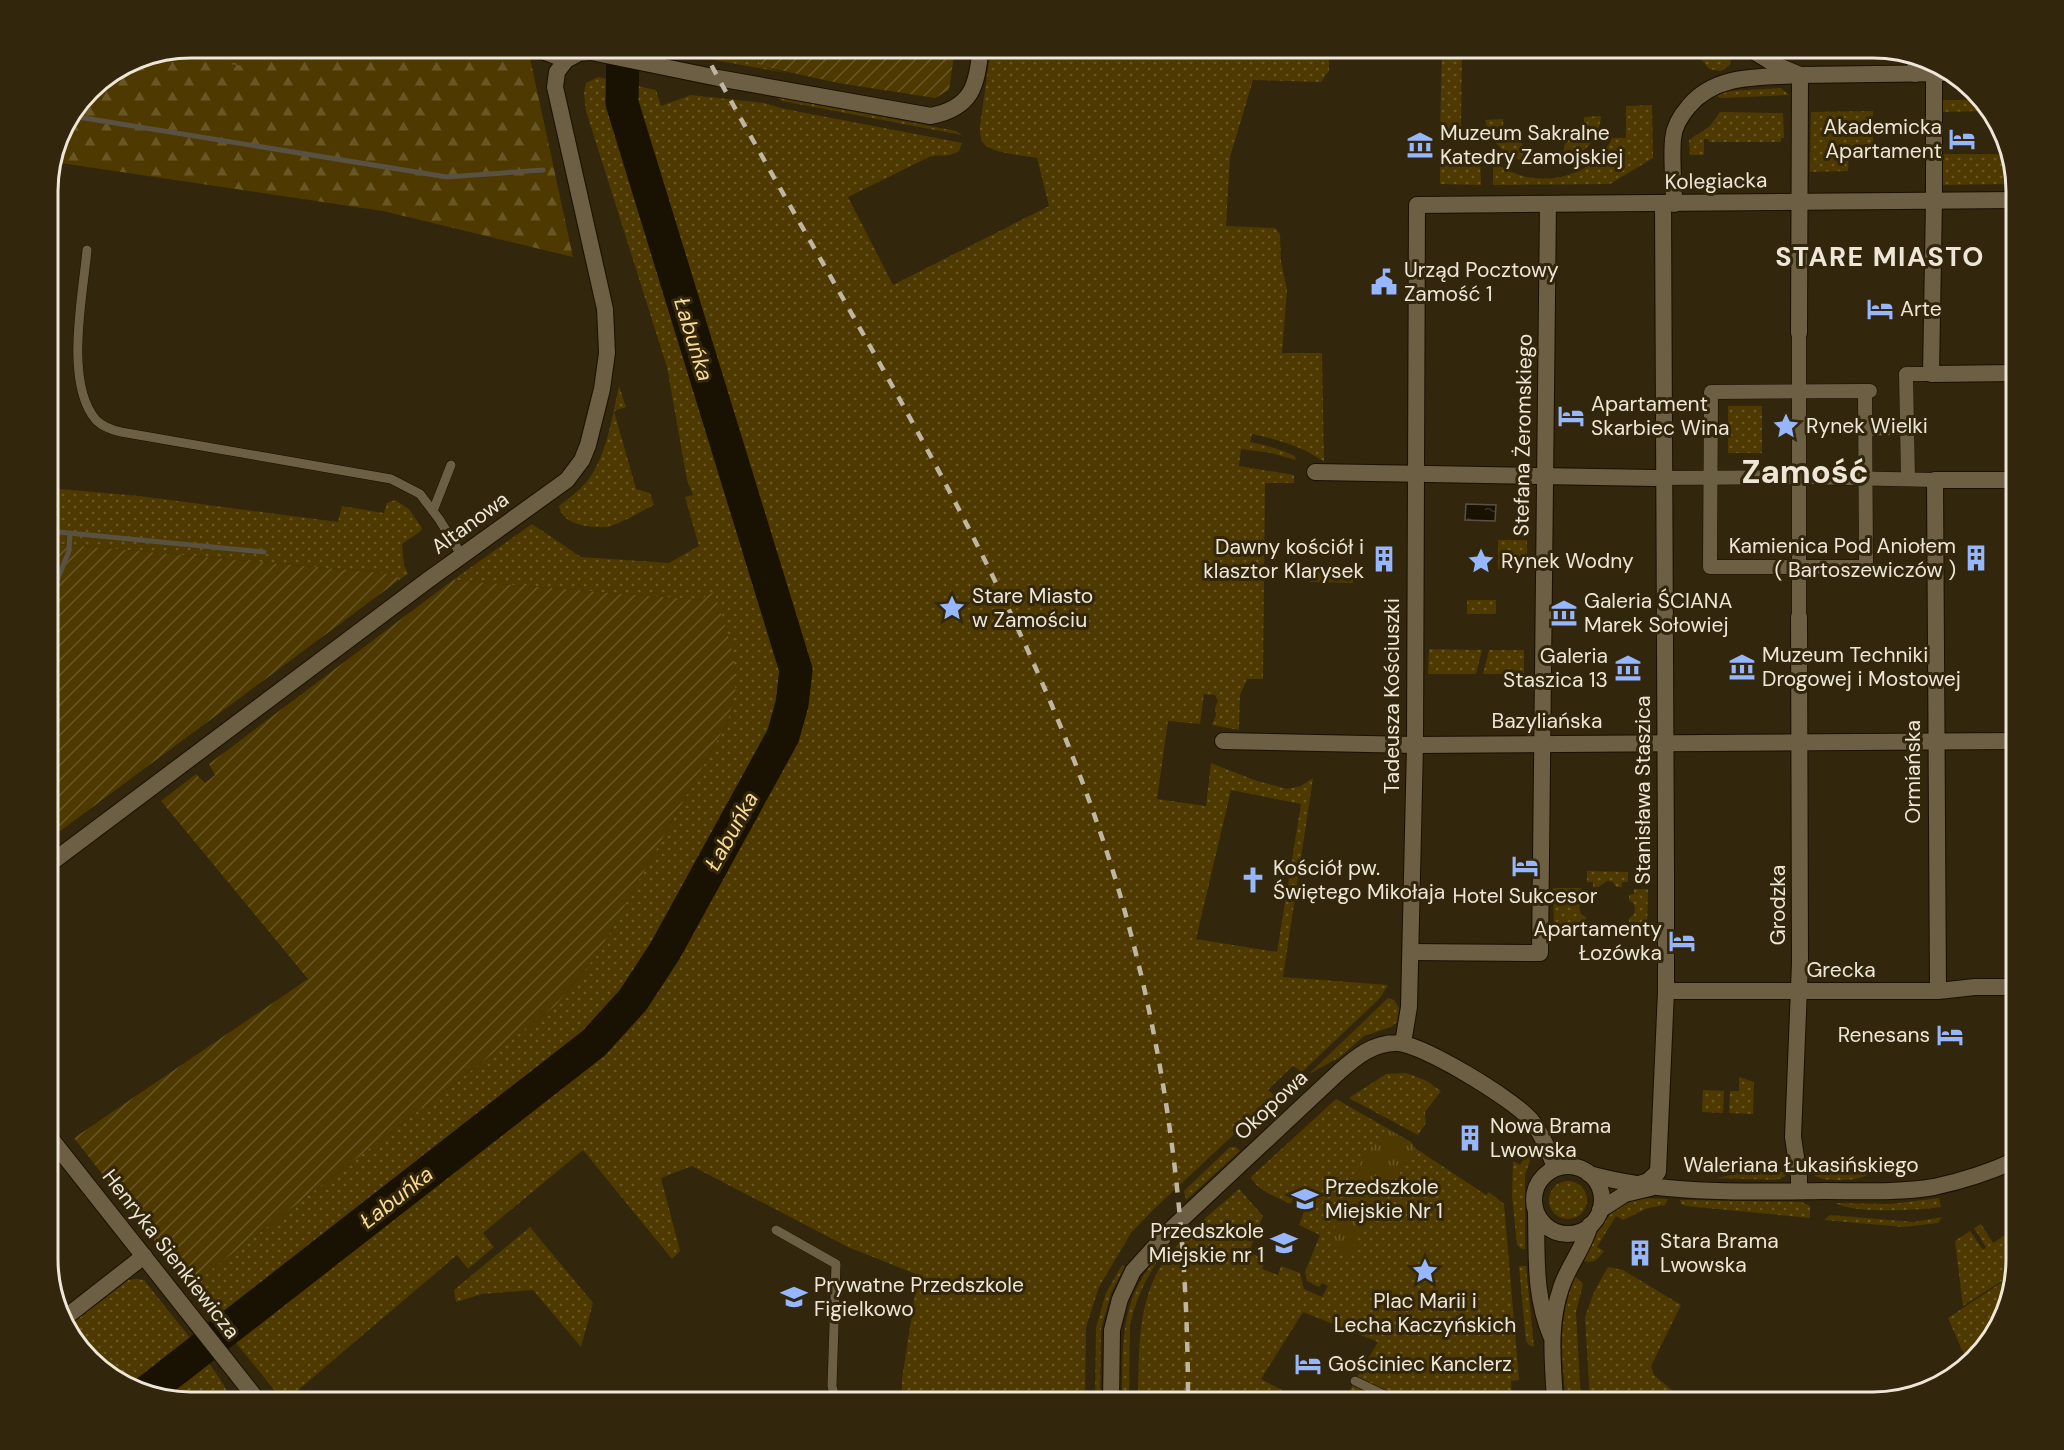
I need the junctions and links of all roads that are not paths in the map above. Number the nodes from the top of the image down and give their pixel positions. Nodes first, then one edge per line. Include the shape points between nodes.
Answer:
1 (561, 58) edge
2 (570, 58) edge
3 (622, 58) edge
4 (979, 58) edge
5 (1764, 58) edge
6 (566, 60) junction
7 (1915, 66) edge
8 (1915, 74) junction
9 (1934, 74) joint
10 (1800, 75) junction
11 (2006, 200) edge
12 (1934, 201) junction
13 (1798, 202) junction
14 (1548, 204) junction
15 (1669, 204) junction
16 (1417, 205) joint
17 (87, 250) dead end
18 (1799, 333) joint
19 (2006, 373) edge
20 (1931, 374) junction
21 (1799, 392) junction
22 (1907, 428) junction
23 (1865, 429) junction
24 (451, 465) dead end
25 (1315, 472) dead end
26 (1415, 472) junction
27 (1545, 476) junction
28 (1799, 477) junction
29 (1660, 478) junction
30 (1710, 478) junction
31 (1865, 478) junction
32 (1908, 479) junction
33 (1935, 480) junction
34 (2006, 480) edge
35 (433, 511) junction
36 (462, 556) junction
37 (1799, 567) junction
38 (1800, 617) joint
39 (1223, 741) dead end
40 (2006, 741) edge
41 (1936, 742) junction
42 (1665, 743) junction
43 (1800, 743) junction
44 (1542, 744) junction
45 (1415, 745) junction
46 (59, 857) edge
47 (1411, 952) junction
48 (2006, 987) edge
49 (1666, 991) junction
50 (1798, 992) junction
51 (1938, 992) junction
52 (1403, 1043) junction
53 (59, 1149) edge
54 (2006, 1164) edge
55 (1555, 1168) junction
56 (1589, 1174) junction
57 (1646, 1185) junction
58 (1799, 1191) junction
59 (1600, 1210) junction
60 (1536, 1214) junction
61 (1590, 1226) junction
62 (776, 1230) dead end
63 (144, 1256) junction
64 (71, 1313) edge
65 (1551, 1336) junction
66 (1355, 1381) dead end
67 (250, 1392) edge
68 (834, 1392) edge
69 (1111, 1392) edge
70 (1378, 1392) edge
71 (1554, 1392) edge

1 - 6 street
2 - 6 street
3 - 4 street via 931,116 953,109 968,96 976,81
5 - 10 street
6 - 36 street, Altanowa via 557,72 555,87 605,309 607,353 602,389 588,445 577,469 557,488
7 - 8 street
8 - 9 street, Stanisława Staszica
8 - 10 street, Stanisława Staszica
9 - 12 street
10 - 13 street
10 - 15 street, Stanisława Staszica via 1731,80 1713,86 1694,100 1682,114 1673,138
11 - 12 street, Kolegiacka
12 - 13 street, Kolegiacka
12 - 20 street
13 - 15 street, Kolegiacka
13 - 18 street
14 - 15 street, Kolegiacka
14 - 16 street, Kolegiacka
14 - 27 street, Stefana Żeromskiego
15 - 29 street, Stanisława Staszica
16 - 26 street, Tadeusza Kościuszki
17 - 35 lane via 77,357 83,391 97,422 133,435 391,479 420,494
18 - 21 street
19 - 20 street
20 - 22 street via 1906,374
21 - 23 street via 1867,392
21 - 28 street
21 - 30 street via 1711,393
22 - 23 street
22 - 32 street
23 - 31 street
24 - 35 lane
25 - 26 street
26 - 27 street
26 - 45 street, Tadeusza Kościuszki
27 - 29 street
27 - 44 street, Stefana Żeromskiego
28 - 30 street
28 - 31 street
28 - 37 street
29 - 30 street
29 - 42 street, Stanisława Staszica
30 - 37 street via 1710,567
31 - 32 street
31 - 37 street via 1866,567
32 - 33 street
33 - 34 street
33 - 41 street, Ormiańska
35 - 36 lane
36 - 46 street, Altanowa
37 - 38 street
38 - 43 street, Grodzka
39 - 45 street, Bazyliańska
40 - 41 street, Bazyliańska
41 - 43 street, Bazyliańska
41 - 51 street, Ormiańska
42 - 43 street, Bazyliańska
42 - 44 street, Bazyliańska
42 - 49 street, Stanisława Staszica
43 - 50 street, Grodzka
44 - 45 street, Bazyliańska
44 - 47 street, Stefana Żeromskiego via 1540,953
45 - 47 street, Tadeusza Kościuszki
47 - 52 street, Tadeusza Kościuszki
48 - 51 street, Grecka
49 - 50 street, Grecka
49 - 57 street, Stanisława Staszica via 1658,1172
50 - 51 street, Grecka
50 - 58 street, Grodzka via 1793,1137
52 - 55 street via 1445,1061 1524,1113 1540,1135
52 - 69 street, Okopowa via 1379,1045 1340,1071 1140,1261 1123,1290 1114,1319
53 - 63 street, Henryka Sienkiewicza
54 - 58 street, Waleriana Łukasińskiego via 1920,1189
55 - 56 street via 1573,1166
55 - 60 street via 1536,1187
56 - 57 street, Waleriana Łukasińskiego
56 - 59 street via 1601,1190
57 - 58 street, Waleriana Łukasińskiego
57 - 59 street, Waleriana Łukasińskiego
59 - 61 street
60 - 61 street via 1556,1232 1574,1234
60 - 65 street via 1539,1300
61 - 65 street via 1561,1287
62 - 68 lane via 836,1264
63 - 64 street
63 - 67 street, Henryka Sienkiewicza
65 - 71 street
66 - 70 lane

